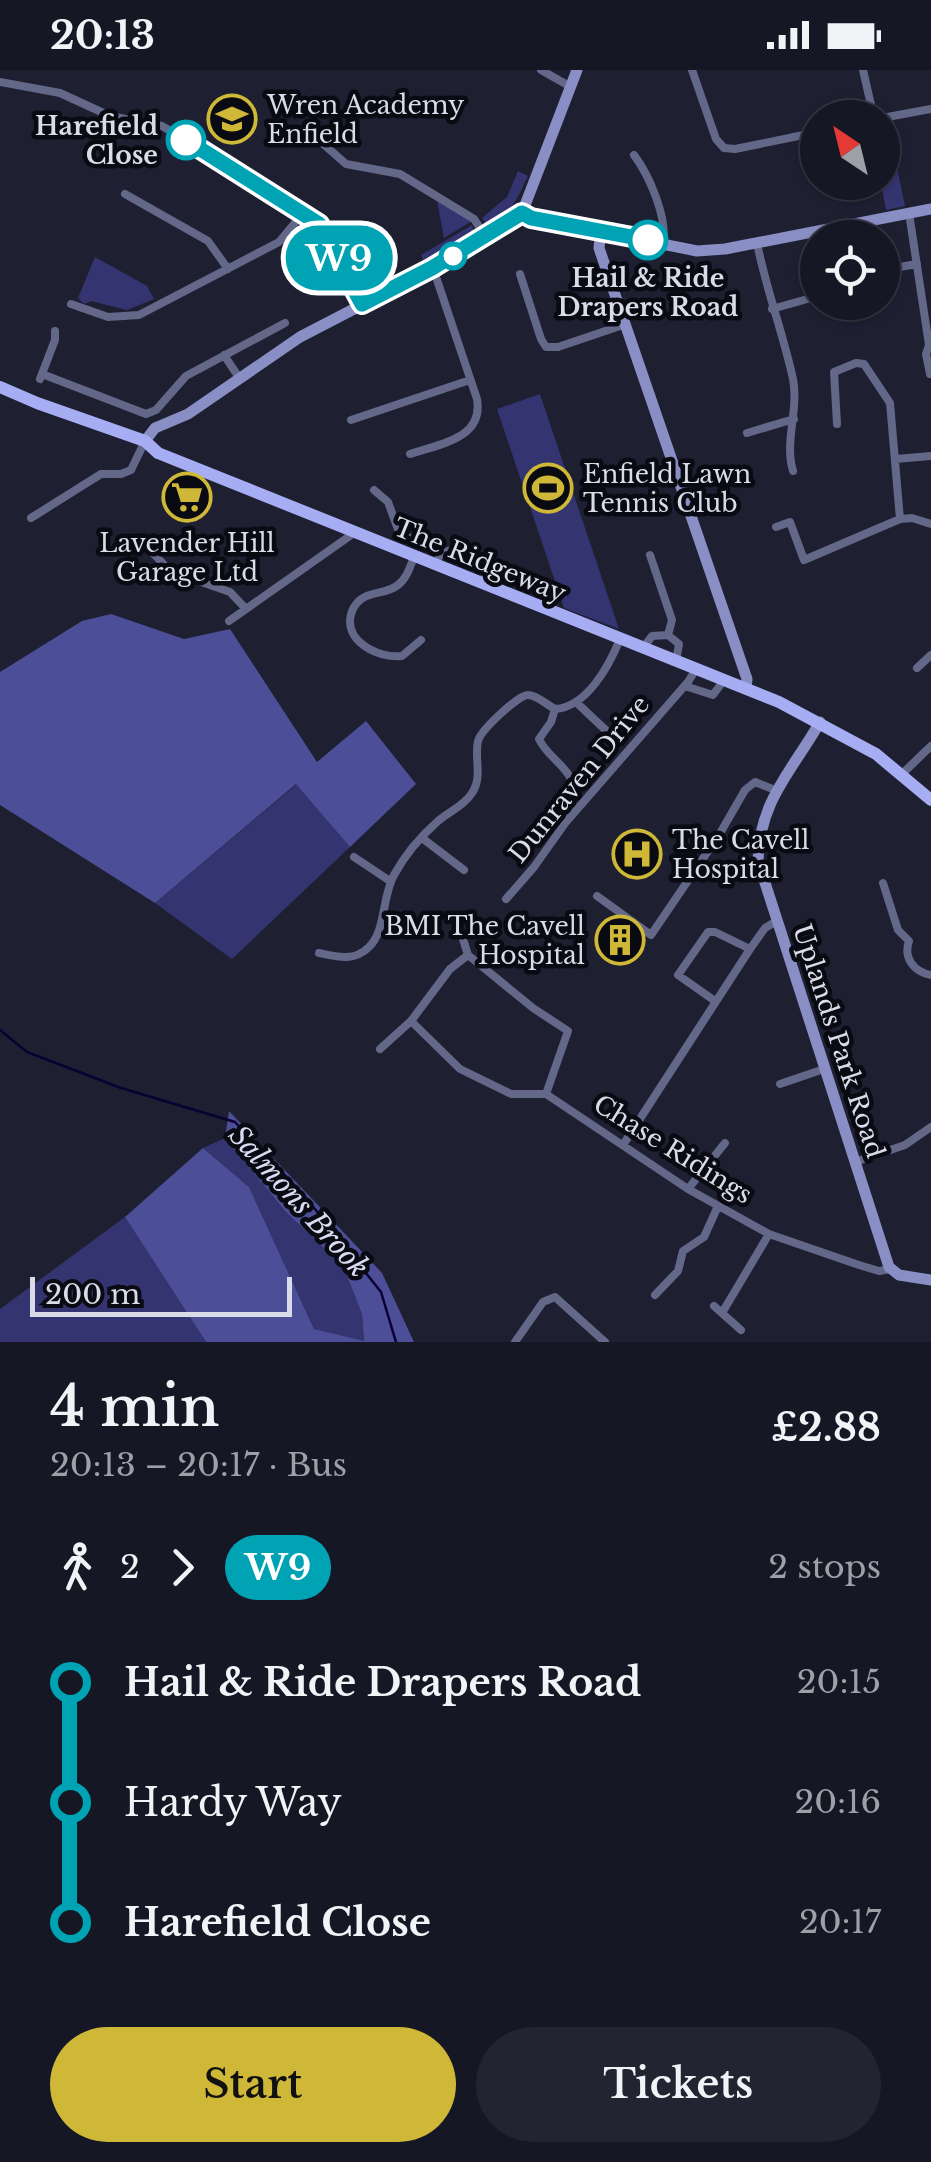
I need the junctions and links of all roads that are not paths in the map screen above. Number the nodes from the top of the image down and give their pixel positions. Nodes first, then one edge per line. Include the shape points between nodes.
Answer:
1 (541, 70) edge
2 (577, 70) edge
3 (692, 70) edge
4 (863, 70) edge
5 (0, 82) edge
6 (571, 86) junction
7 (870, 100) edge
8 (931, 109) edge
9 (900, 115) edge
10 (800, 136) edge
11 (320, 142) dead end
12 (634, 155) dead end
13 (125, 194) dead end
14 (931, 209) edge
15 (304, 212) junction
16 (522, 213) junction
17 (909, 213) junction
18 (601, 230) junction
19 (486, 237) junction
20 (757, 243) junction
21 (663, 244) junction
22 (917, 264) junction
23 (900, 267) edge
24 (432, 268) junction
25 (228, 270) junction
26 (520, 274) dead end
27 (800, 301) edge
28 (72, 304) dead end
29 (362, 304) junction
30 (772, 309) junction
31 (285, 323) dead end
32 (626, 324) junction
33 (55, 331) dead end
34 (224, 355) junction
35 (930, 374) edge
36 (240, 379) junction
37 (470, 380) junction
38 (0, 386) edge
39 (794, 419) junction
40 (350, 420) dead end
41 (838, 424) dead end
42 (747, 434) dead end
43 (145, 441) junction
44 (410, 454) dead end
45 (931, 456) edge
46 (896, 459) junction
47 (793, 471) dead end
48 (374, 490) dead end
49 (32, 518) dead end
50 (900, 518) junction
51 (931, 524) edge
52 (776, 527) dead end
53 (354, 533) junction
54 (151, 551) dead end
55 (443, 551) junction
56 (650, 555) dead end
57 (414, 557) junction
58 (436, 566) junction
59 (487, 588) junction
60 (246, 609) junction
61 (229, 621) dead end
62 (668, 634) junction
63 (620, 639) junction
64 (421, 640) dead end
65 (642, 648) junction
66 (931, 655) edge
67 (676, 661) junction
68 (917, 668) dead end
69 (696, 669) junction
70 (724, 680) junction
71 (685, 686) junction
72 (746, 689) junction
73 (576, 703) junction
74 (555, 709) junction
75 (820, 722) junction
76 (614, 738) dead end
77 (931, 746) edge
78 (902, 774) junction
79 (571, 780) dead end
80 (775, 790) junction
81 (931, 800) edge
82 (422, 838) junction
83 (354, 857) dead end
84 (464, 870) dead end
85 (390, 880) junction
86 (882, 883) dead end
87 (597, 896) dead end
88 (506, 899) dead end
89 (776, 922) junction
90 (462, 936) dead end
91 (750, 949) junction
92 (319, 953) dead end
93 (468, 955) junction
94 (931, 975) edge
95 (715, 1001) junction
96 (411, 1021) junction
97 (380, 1049) dead end
98 (824, 1069) junction
99 (780, 1084) dead end
100 (546, 1094) junction
101 (931, 1127) edge
102 (725, 1143) dead end
103 (623, 1145) junction
104 (855, 1162) junction
105 (688, 1189) junction
106 (718, 1206) junction
107 (769, 1234) junction
108 (891, 1270) junction
109 (931, 1280) edge
110 (655, 1296) dead end
111 (741, 1330) dead end
112 (515, 1342) edge
113 (605, 1342) edge

1 - 6 street
2 - 6 street
3 - 10 street via 724,148
4 - 7 street
5 - 15 street via 60,93 110,116 162,126
6 - 16 street
8 - 9 street
11 - 19 street via 346,164 400,174 474,220
12 - 21 street via 664,225
13 - 25 street via 208,242
14 - 17 street
15 - 25 street via 285,238
15 - 29 street via 324,230
16 - 18 street
16 - 19 street
17 - 20 street
17 - 22 street
18 - 21 street
18 - 32 street via 600,248
19 - 24 street
20 - 21 street via 697,251
20 - 30 street
22 - 23 street
22 - 35 street
24 - 29 street
24 - 37 street
25 - 28 street via 139,315 108,318
26 - 32 street via 546,346
27 - 30 street
29 - 36 street
30 - 39 street via 792,378
31 - 34 street
32 - 72 street
33 - 34 street via 41,377 146,414 186,376
34 - 36 street
36 - 43 street via 155,428
37 - 40 street
37 - 44 street via 478,406 472,428
38 - 43 main road, The Ridgeway
39 - 42 street
39 - 47 street via 788,454
41 - 46 street via 834,372 864,364 890,404
43 - 49 street via 131,470 97,476
43 - 53 main road, The Ridgeway via 158,454
45 - 46 street
46 - 50 street
48 - 55 street via 388,502 400,535
50 - 51 street
50 - 52 street via 804,560 790,522
53 - 57 main road, The Ridgeway
53 - 60 street
54 - 60 street via 170,570 230,592
55 - 58 street
55 - 59 street via 475,559
56 - 62 street via 672,620
57 - 58 main road, The Ridgeway
57 - 64 street via 402,582 368,594 350,619 359,642 378,654 402,656
58 - 59 main road, The Ridgeway
59 - 63 main road, The Ridgeway
60 - 61 street
62 - 65 street via 652,636
62 - 67 street via 679,644
63 - 65 main road, The Ridgeway
63 - 73 street via 609,665
65 - 67 main road, The Ridgeway
66 - 68 street
67 - 69 main road, The Ridgeway
69 - 70 main road, The Ridgeway
69 - 71 street, Dunraven Drive
70 - 71 street, Dunraven Drive via 714,695
70 - 72 main road, The Ridgeway
71 - 88 street, Dunraven Drive
72 - 75 main road, The Ridgeway
73 - 74 street
73 - 76 street
74 - 79 street via 539,739
74 - 82 street via 523,696 486,729 478,741 475,788
75 - 78 main road, The Ridgeway
75 - 80 street, Uplands Park Road
77 - 78 street
78 - 81 main road, The Ridgeway
80 - 87 street via 754,782 745,790 651,935
80 - 89 street, Uplands Park Road via 762,820 758,861
82 - 84 street
82 - 85 street
83 - 85 street
85 - 92 street via 366,951 342,958
86 - 94 street via 898,930 909,941 909,960
89 - 91 street
89 - 98 street, Uplands Park Road
90 - 93 street
91 - 95 street
91 - 95 street via 708,932 678,976
93 - 96 street
93 - 100 street via 533,1008 572,1029
95 - 103 street
96 - 97 street
96 - 100 street, Chase Ridings via 485,1084 511,1094
98 - 99 street
98 - 104 street, Uplands Park Road
100 - 103 street, Chase Ridings
101 - 104 street via 906,1145
102 - 105 street
103 - 105 street, Chase Ridings
104 - 108 street, Uplands Park Road
105 - 106 street, Chase Ridings
106 - 107 street, Chase Ridings
106 - 110 street via 704,1237 683,1251 678,1271
107 - 108 street, Chase Ridings
107 - 111 street via 718,1310
108 - 109 street, Chase Ridings
112 - 113 street via 548,1298 562,1300

